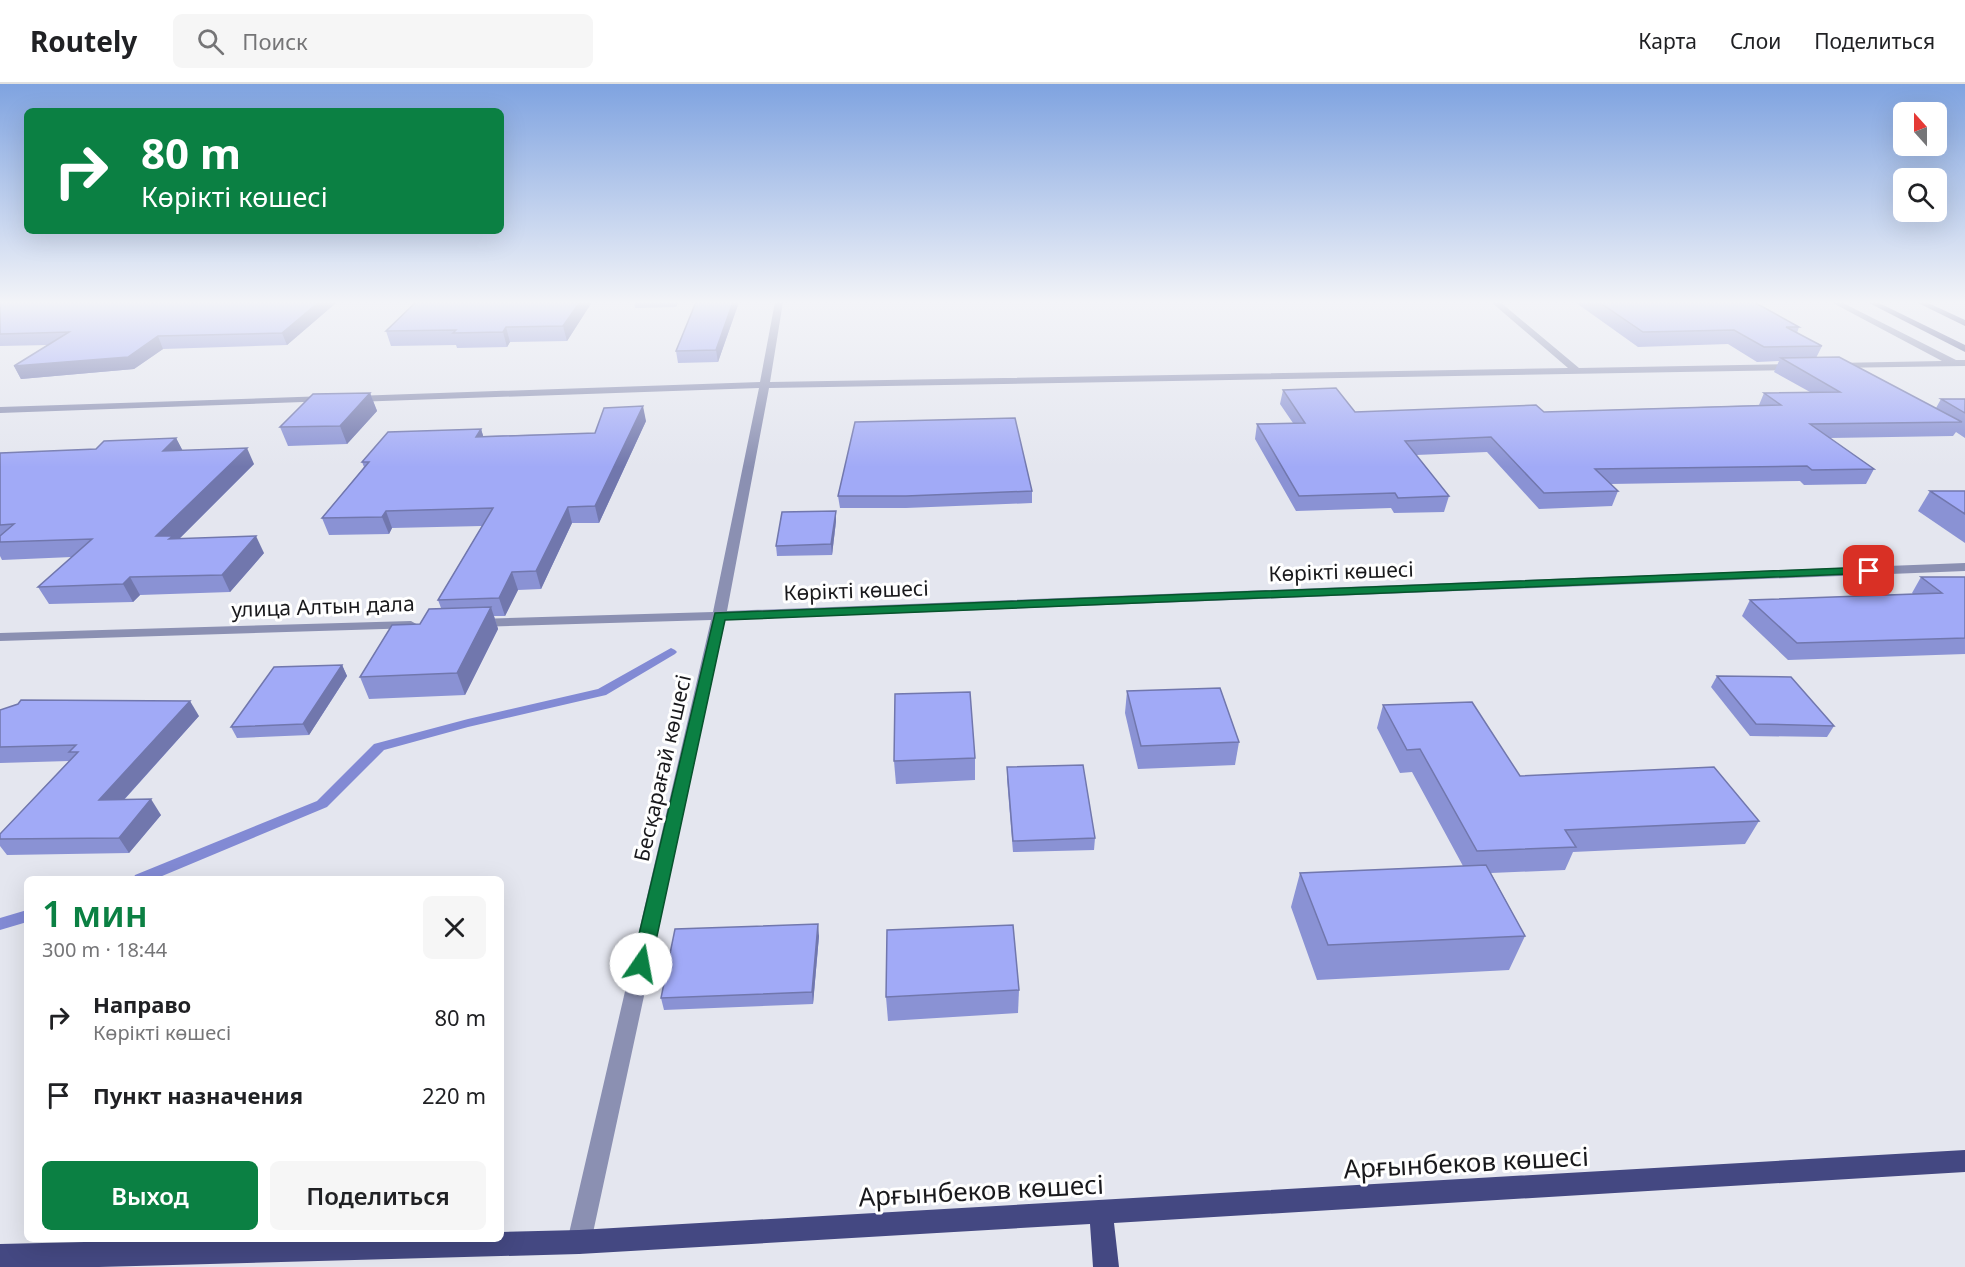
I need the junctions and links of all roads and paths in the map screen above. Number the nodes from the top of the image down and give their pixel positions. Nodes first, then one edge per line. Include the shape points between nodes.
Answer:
1 (770, 357) edge
2 (1560, 357) edge
3 (1942, 357) edge
4 (1953, 363) junction
5 (1965, 363) edge
6 (1812, 366) edge
7 (1824, 366) edge
8 (1965, 369) edge
9 (1578, 372) junction
10 (765, 385) junction
11 (335, 399) edge
12 (347, 399) edge
13 (0, 410) edge
14 (1965, 567) edge
15 (719, 616) junction
16 (467, 623) edge
17 (432, 624) edge
18 (0, 637) edge
19 (1965, 1161) edge
20 (1101, 1212) junction
21 (579, 1242) junction
22 (0, 1257) edge
23 (1106, 1267) edge

1 - 10 street, Бесқарағай көшесі
2 - 9 street
3 - 4 street
4 - 5 street
4 - 7 street
4 - 8 street
6 - 9 street
9 - 10 street
10 - 12 street
10 - 15 street, Бесқарағай көшесі
11 - 13 street
14 - 15 street, Көрікті көшесі
15 - 16 street
15 - 21 street, Бесқарағай көшесі
17 - 18 street, улица Алтын дала
19 - 20 main road, Арғынбеков көшесі
20 - 21 main road, Арғынбеков көшесі
20 - 23 main road
21 - 22 main road, Арғынбеков көшесі

